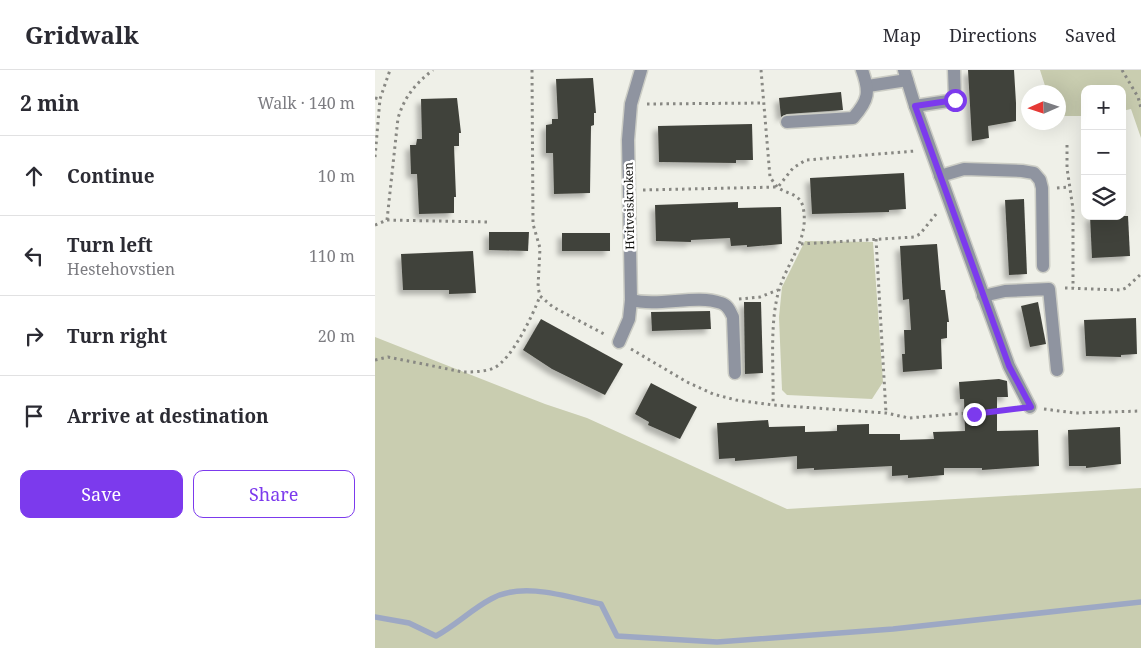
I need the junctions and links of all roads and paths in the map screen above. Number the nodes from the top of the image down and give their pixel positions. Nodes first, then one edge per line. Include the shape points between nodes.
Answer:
1 (384, 70) edge
2 (390, 70) edge
3 (433, 70) edge
4 (532, 70) edge
5 (641, 70) edge
6 (761, 70) edge
7 (862, 70) edge
8 (954, 70) edge
9 (1122, 70) edge
10 (906, 75) edge
11 (386, 76) junction
12 (868, 86) junction
13 (375, 98) edge
14 (381, 99) junction
15 (763, 103) junction
16 (631, 104) junction
17 (915, 106) junction
18 (1141, 108) edge
19 (787, 122) dead end
20 (1067, 145) dead end
21 (929, 147) junction
22 (375, 156) edge
23 (940, 176) junction
24 (778, 187) junction
25 (660, 189) dead end
26 (948, 199) junction
27 (387, 220) junction
28 (490, 222) dead end
29 (375, 225) edge
30 (876, 239) junction
31 (801, 244) junction
32 (1043, 266) dead end
33 (1141, 274) edge
34 (1073, 288) junction
35 (1049, 289) junction
36 (779, 290) junction
37 (540, 296) junction
38 (983, 296) junction
39 (631, 300) junction
40 (729, 308) junction
41 (619, 342) junction
42 (375, 360) edge
43 (1057, 370) dead end
44 (735, 373) dead end
45 (773, 405) junction
46 (1031, 407) junction
47 (1141, 411) edge
48 (886, 413) junction

1 - 11 path
2 - 11 path
3 - 27 path via 415,84 402,105
4 - 37 path via 533,224 541,248
5 - 16 street, Hvitveiskroken
6 - 15 path
7 - 12 street
8 - 17 street via 955,100
9 - 18 path
10 - 12 street
10 - 17 street
11 - 14 path
12 - 19 street via 864,105 853,118
13 - 14 path
14 - 22 path
15 - 16 path
15 - 24 path via 770,178
16 - 39 street, Hvitveiskroken via 627,190
17 - 21 street
20 - 34 path via 1073,209
21 - 23 street
21 - 24 path via 909,153 806,160 793,168
23 - 26 street
23 - 32 street via 964,169 1034,173 1042,188
24 - 25 path
24 - 31 path via 794,193 803,205
26 - 30 path via 920,234
26 - 38 street
27 - 28 path
27 - 29 path
30 - 31 path
30 - 48 path
31 - 36 path
33 - 34 path via 1121,290
34 - 35 path
35 - 38 street via 1005,291
35 - 43 street
36 - 40 path via 760,298 741,297
36 - 45 path via 775,316
37 - 41 path via 553,307
37 - 42 path via 514,346 496,367 463,372 388,357
38 - 46 street via 1009,366
39 - 40 street via 646,304 711,300
39 - 41 street, Hvitveiskroken via 629,319
40 - 44 street via 733,317
41 - 45 path via 713,394
45 - 48 path
46 - 47 path via 1075,413
46 - 48 path via 909,418

